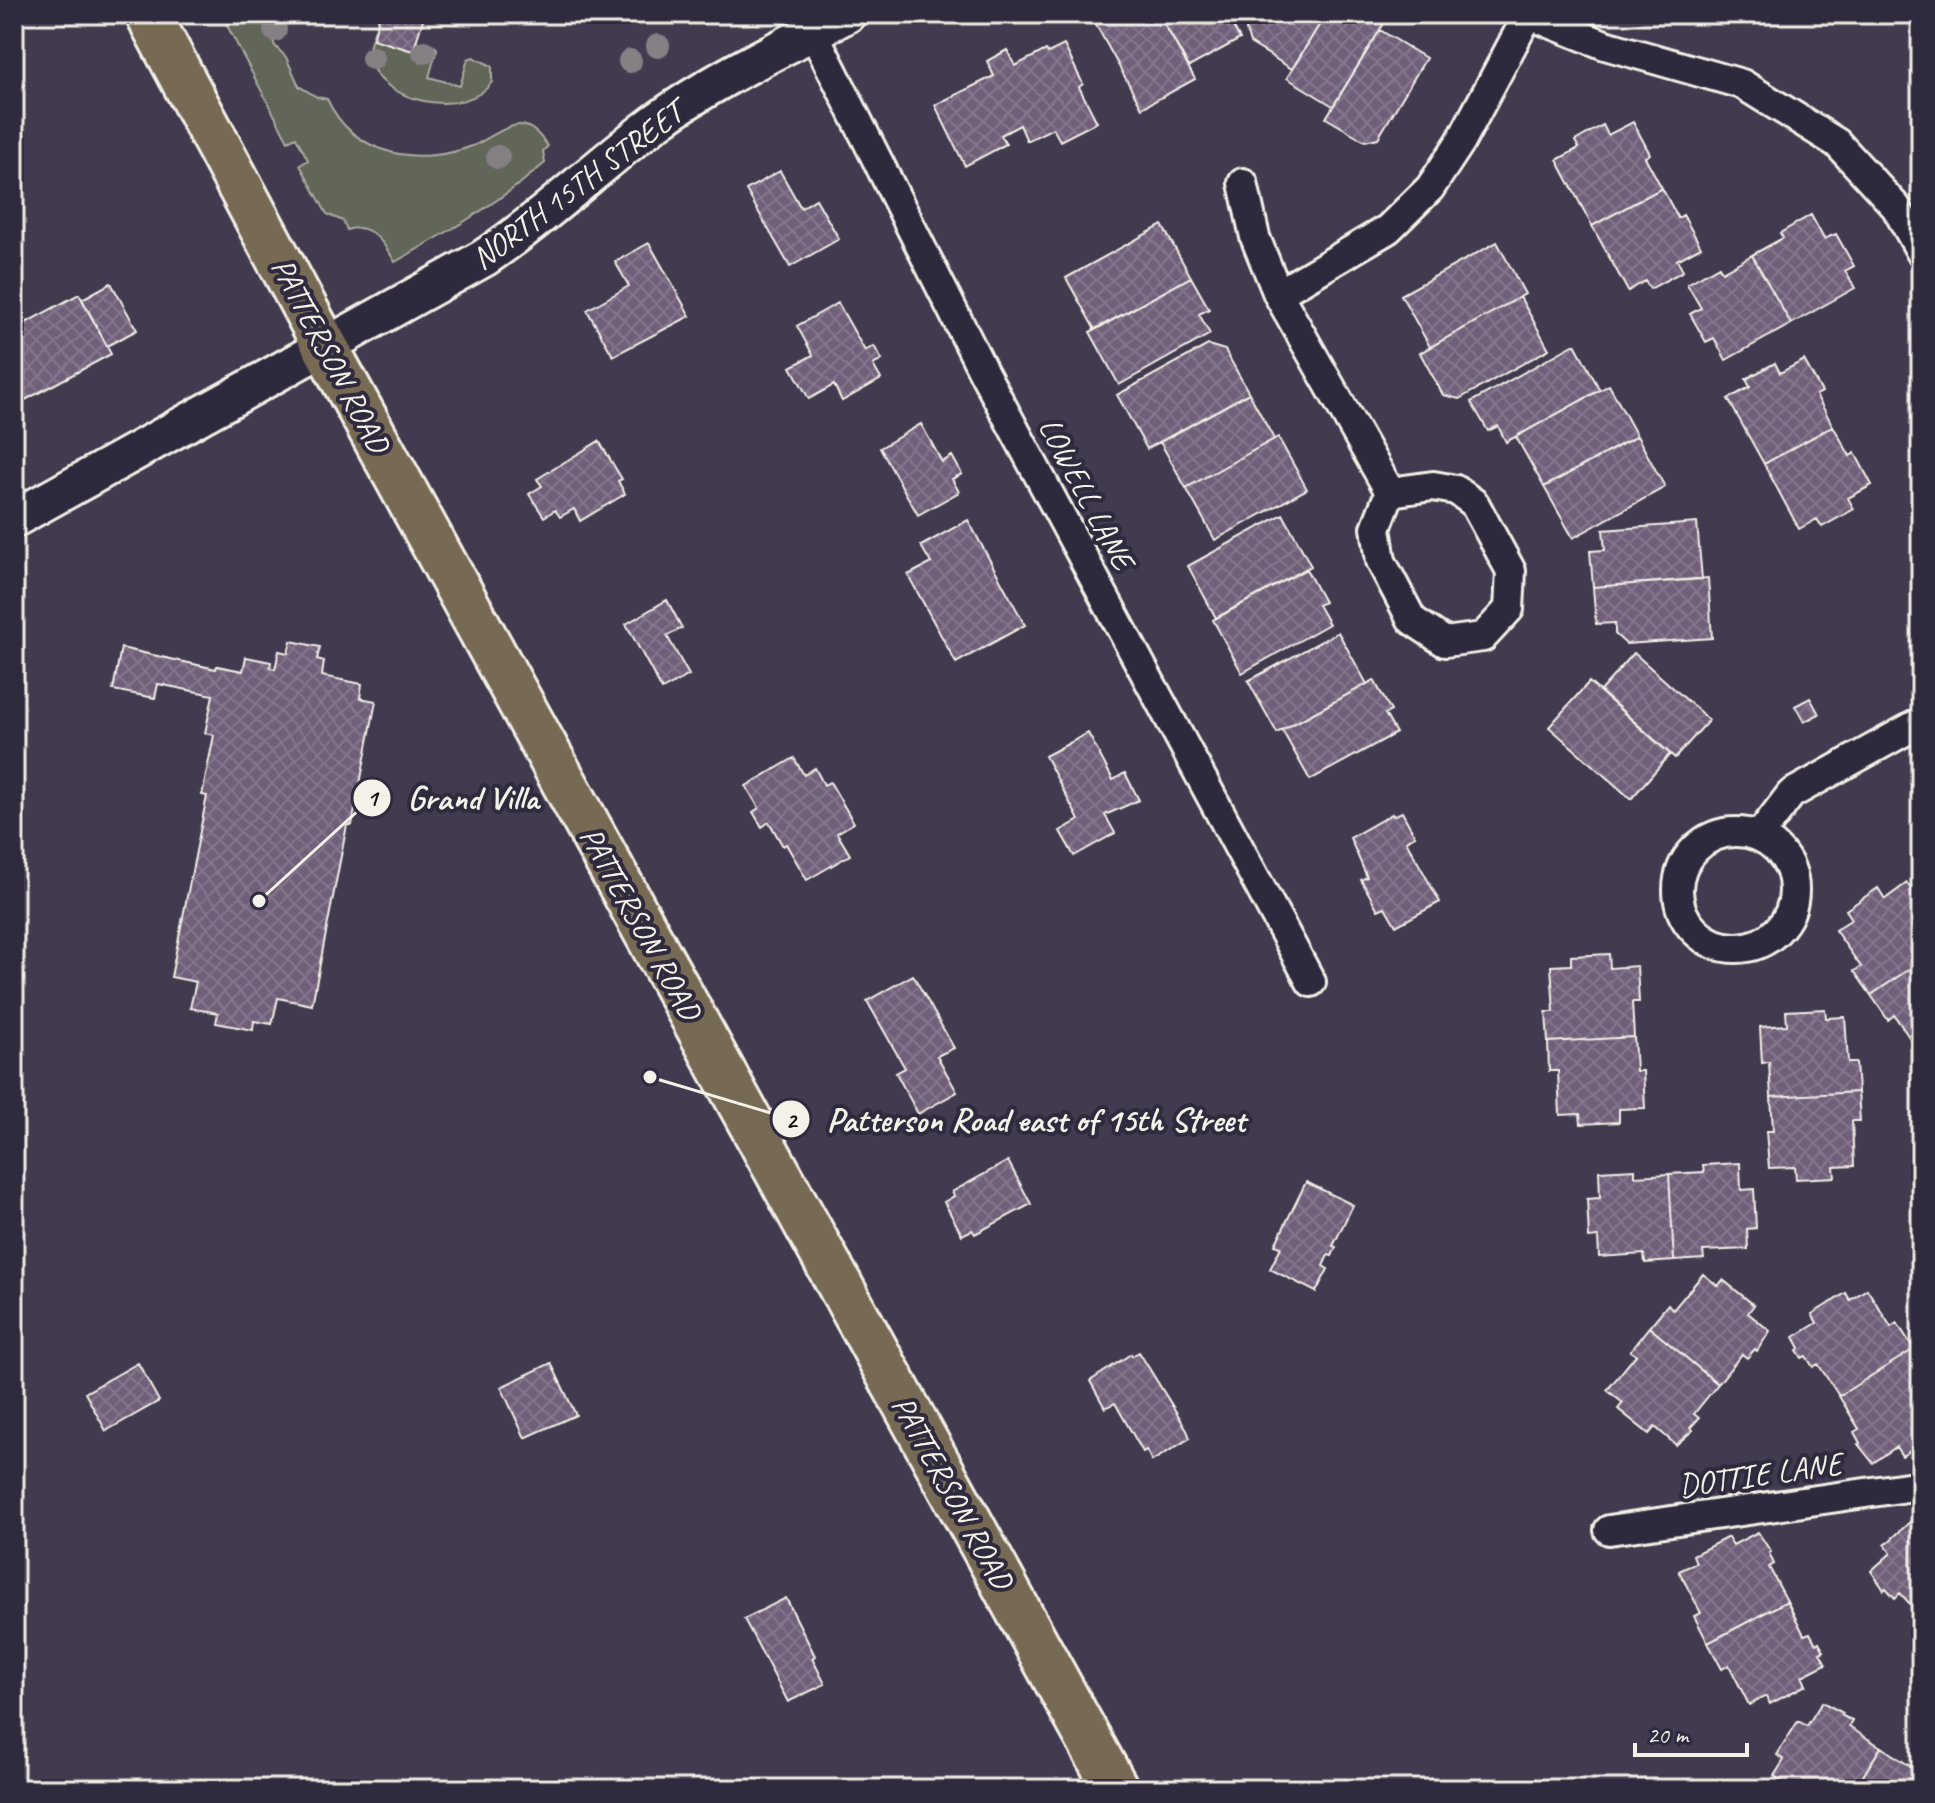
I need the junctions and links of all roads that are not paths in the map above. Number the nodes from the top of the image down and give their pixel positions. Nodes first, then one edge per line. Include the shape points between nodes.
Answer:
1 (148, 14) edge
2 (847, 14) edge
3 (1528, 15) edge
4 (813, 32) junction
5 (1243, 183) dead end
6 (1921, 252) edge
7 (1278, 294) junction
8 (325, 346) junction
9 (1390, 492) junction
10 (14, 519) edge
11 (1921, 722) edge
12 (1759, 836) junction
13 (1311, 982) dead end
14 (1921, 1485) edge
15 (1609, 1530) dead end
16 (1116, 1789) edge

1 - 8 main road, PATTERSON ROAD
2 - 4 street, NORTH 15TH STREET
3 - 6 street via 1605,45 1742,84 1837,143 1896,207
3 - 7 street via 1430,188 1388,229
4 - 8 street, NORTH 15TH STREET via 656,122 484,258
4 - 13 street, LOWELL LANE via 984,373
5 - 7 street via 1255,237
7 - 9 street
8 - 10 street, NORTH 15TH STREET
8 - 16 main road, PATTERSON ROAD
9 - 9 street via 1376,528 1381,561 1412,620 1445,642 1483,637 1509,609 1511,571 1474,503 1456,490 1433,486
11 - 12 street via 1791,794
12 - 12 street via 1741,831 1706,840 1682,868 1679,904 1686,921 1714,945 1751,948 1774,935 1791,913 1793,876 1774,845
14 - 15 street, DOTTIE LANE

